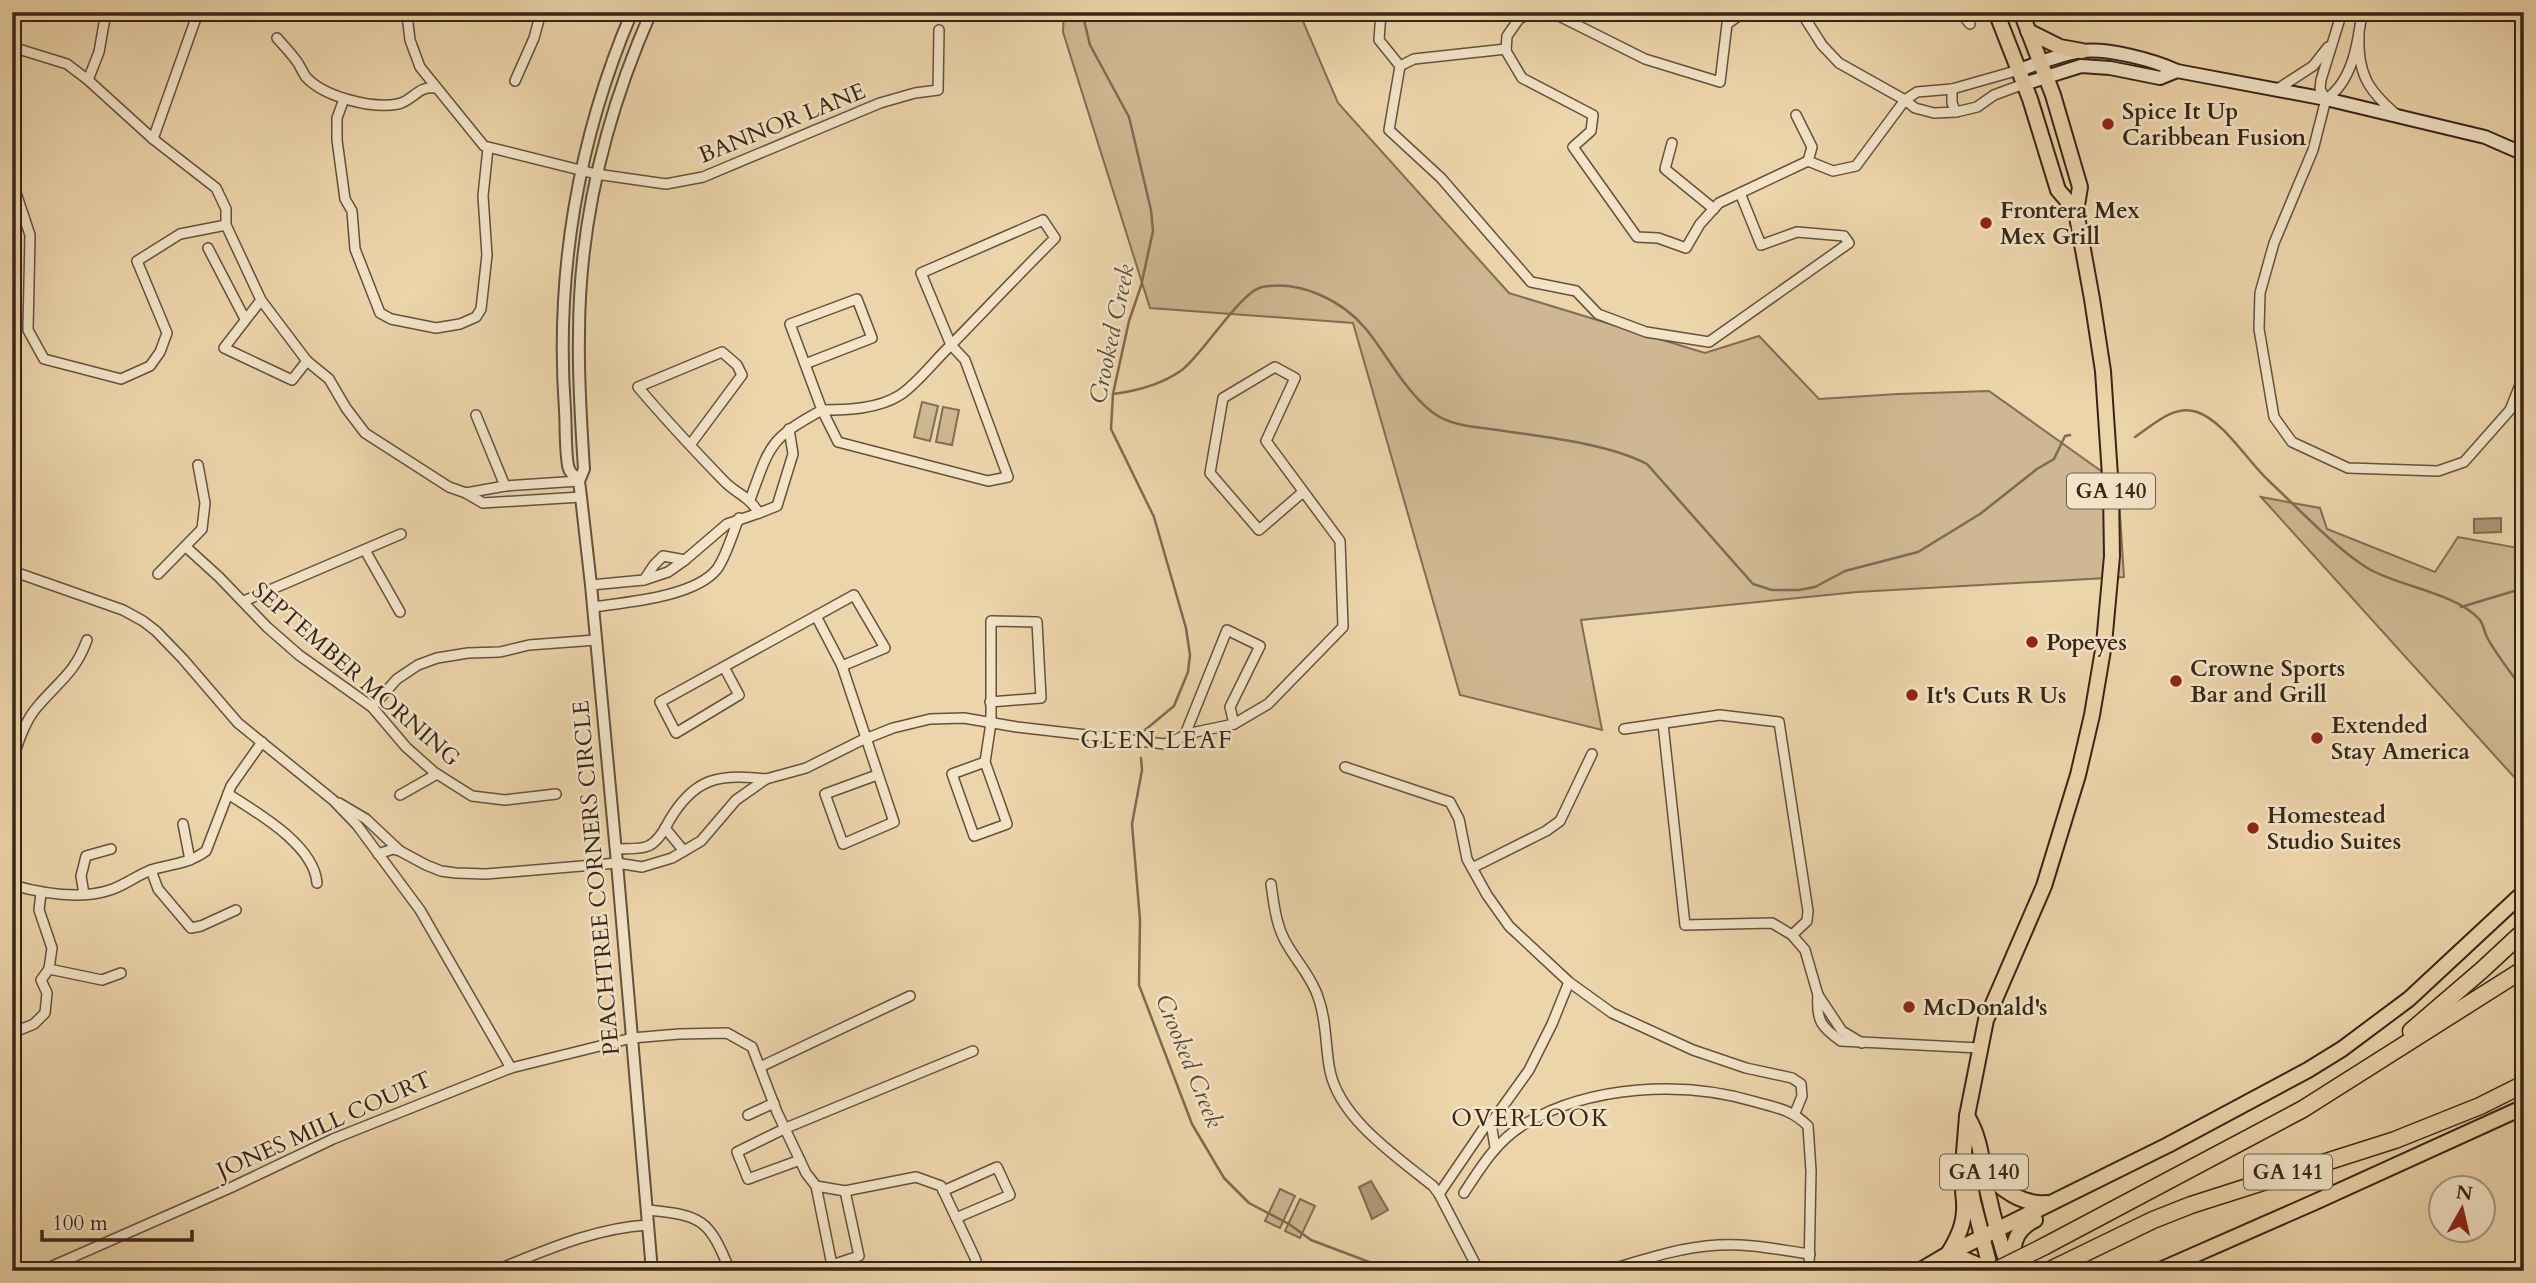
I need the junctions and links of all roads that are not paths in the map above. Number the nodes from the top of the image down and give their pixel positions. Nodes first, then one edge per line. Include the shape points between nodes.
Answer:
1 (106, 12) edge
2 (541, 12) edge
3 (632, 12) edge
4 (651, 12) edge
5 (1381, 12) edge
6 (1534, 12) edge
7 (1551, 12) edge
8 (1744, 12) edge
9 (1960, 12) edge
10 (1996, 12) edge
11 (2021, 12) edge
12 (2342, 12) edge
13 (2362, 12) edge
14 (406, 13) edge
15 (1803, 13) edge
16 (196, 18) dead end
17 (1970, 24) dead end
18 (939, 30) dead end
19 (2337, 30) junction
20 (2028, 31) junction
21 (2359, 33) junction
22 (277, 38) dead end
23 (12, 47) edge
24 (1506, 49) junction
25 (2082, 51) junction
26 (1400, 66) junction
27 (2044, 69) junction
28 (2177, 71) junction
29 (2021, 77) junction
30 (88, 80) junction
31 (515, 81) dead end
32 (436, 88) junction
33 (1952, 89) junction
34 (2277, 90) junction
35 (344, 99) junction
36 (2326, 99) junction
37 (1905, 100) junction
38 (1955, 113) junction
39 (1797, 115) dead end
40 (2398, 116) junction
41 (153, 139) junction
42 (1672, 143) dead end
43 (488, 148) junction
44 (2524, 154) edge
45 (1808, 161) junction
46 (581, 170) junction
47 (596, 174) junction
48 (12, 181) edge
49 (1740, 194) junction
50 (1714, 209) junction
51 (2076, 211) junction
52 (226, 225) junction
53 (208, 248) dead end
54 (261, 300) junction
55 (245, 319) junction
56 (951, 345) junction
57 (307, 361) junction
58 (805, 364) junction
59 (2524, 376) edge
60 (822, 411) junction
61 (476, 415) dead end
62 (789, 429) junction
63 (691, 445) junction
64 (198, 465) dead end
65 (579, 481) junction
66 (505, 486) junction
67 (1303, 492) junction
68 (466, 493) junction
69 (580, 497) junction
70 (750, 500) junction
71 (759, 513) junction
72 (739, 518) junction
73 (401, 534) dead end
74 (186, 547) junction
75 (367, 549) junction
76 (685, 560) junction
77 (12, 571) edge
78 (158, 574) dead end
79 (644, 580) junction
80 (591, 584) junction
81 (244, 601) junction
82 (593, 607) junction
83 (400, 612) dead end
84 (816, 616) junction
85 (87, 640) dead end
86 (596, 640) junction
87 (842, 666) junction
88 (724, 667) junction
89 (990, 702) junction
90 (372, 707) junction
91 (991, 723) junction
92 (1234, 724) junction
93 (1663, 724) junction
94 (1624, 729) dead end
95 (1184, 737) junction
96 (864, 739) junction
97 (262, 743) junction
98 (1592, 754) dead end
99 (12, 761) edge
100 (985, 762) junction
101 (1345, 767) dead end
102 (437, 774) junction
103 (877, 775) junction
104 (766, 779) junction
105 (228, 793) junction
106 (556, 794) dead end
107 (400, 795) dead end
108 (333, 800) junction
109 (183, 824) dead end
110 (665, 828) junction
111 (111, 849) dead end
112 (616, 849) junction
113 (684, 850) junction
114 (400, 851) junction
115 (378, 854) junction
116 (190, 860) junction
117 (617, 863) junction
118 (1472, 867) junction
119 (151, 870) junction
120 (317, 883) dead end
121 (1271, 884) dead end
122 (12, 885) edge
123 (41, 892) junction
124 (2524, 892) edge
125 (84, 894) junction
126 (236, 910) dead end
127 (2524, 931) edge
128 (1792, 935) junction
129 (48, 969) junction
130 (2524, 969) edge
131 (121, 973) dead end
132 (1569, 982) junction
133 (909, 996) dead end
134 (12, 1033) edge
135 (632, 1038) junction
136 (1979, 1048) junction
137 (973, 1051) dead end
138 (2372, 1065) junction
139 (760, 1067) junction
140 (511, 1068) junction
141 (2524, 1084) edge
142 (774, 1103) junction
143 (2524, 1107) edge
144 (1795, 1113) junction
145 (748, 1115) dead end
146 (1967, 1116) junction
147 (1491, 1122) junction
148 (786, 1128) junction
149 (2168, 1145) junction
150 (1495, 1147) junction
151 (800, 1160) junction
152 (1983, 1167) junction
153 (816, 1186) junction
154 (845, 1191) junction
155 (943, 1191) junction
156 (1464, 1193) dead end
157 (1439, 1194) junction
158 (2052, 1202) junction
159 (647, 1210) junction
160 (956, 1218) junction
161 (648, 1226) junction
162 (1986, 1231) junction
163 (1998, 1251) junction
164 (1810, 1255) junction
165 (1945, 1256) junction
166 (2052, 1269) edge
167 (1111, 1270) edge
168 (1921, 1270) edge
169 (41, 1271) edge
170 (494, 1271) edge
171 (652, 1271) edge
172 (730, 1271) edge
173 (979, 1271) edge
174 (1009, 1271) edge
175 (1479, 1271) edge
176 (1606, 1271) edge
177 (1809, 1271) edge
178 (1993, 1271) edge
179 (2011, 1271) edge
180 (2158, 1271) edge

1 - 30 street
2 - 31 street
3 - 46 street, PEACHTREE CORNERS CIRCLE via 607,74
4 - 47 street, PEACHTREE CORNERS CIRCLE via 614,109
5 - 26 street via 1379,40
6 - 24 street via 1519,19 1507,36
7 - 8 street via 1645,59 1720,82 1727,24
9 - 17 street
10 - 29 main road, GA 140
11 - 20 main road, GA 140
12 - 19 street
13 - 21 street
14 - 32 street via 415,57
15 - 37 street via 1839,63
16 - 41 street
18 - 47 street, BANNOR LANE via 937,90 880,103 703,177 666,184
19 - 34 street via 2313,66
19 - 36 street via 2321,80
20 - 25 main road via 2060,47
20 - 27 main road, GA 140
21 - 36 street via 2342,85
21 - 40 street via 2363,74 2382,103
22 - 35 street via 307,78
23 - 30 street via 67,64
24 - 26 street via 1414,59
24 - 50 street via 1522,78 1593,115 1591,131 1573,147 1637,237 1658,238 1686,248
25 - 27 main road
25 - 28 main road via 2162,64
26 - 49 street via 1389,130 1441,178 1531,282 1576,290 1598,314 1646,332 1709,342 1849,243 1844,236 1797,232 1761,245
27 - 28 main road via 2089,66 2160,78
27 - 29 main road
27 - 51 main road, GA 140 via 2080,187
28 - 34 main road
29 - 33 street
29 - 38 street via 1977,107
29 - 51 main road, GA 140 via 2058,190
30 - 41 street
32 - 35 street via 423,88 396,104
32 - 43 street
33 - 37 street via 1917,92
33 - 38 street
34 - 36 main road
35 - 43 street via 337,118 337,140 355,249 380,313 391,319 436,328 460,324 476,317 481,309 487,255 483,196
36 - 40 main road
36 - 59 street via 2313,150 2274,243 2260,293 2259,329 2274,417 2292,442 2348,468 2438,471 2464,461 2510,410
37 - 38 street via 1934,113
37 - 45 street via 1856,166 1833,171
39 - 45 street via 1812,147
40 - 44 main road via 2484,136
41 - 52 street via 216,188 226,209
42 - 50 street via 1665,169
43 - 46 street, BANNOR LANE
45 - 49 street
46 - 47 street, BANNOR LANE
46 - 65 street, PEACHTREE CORNERS CIRCLE via 565,270 562,344 569,469
47 - 65 street, PEACHTREE CORNERS CIRCLE via 579,324 584,468
48 - 52 street via 30,235 28,330 44,359 121,379 150,366 167,333 137,261 180,234
49 - 50 street
51 - 136 main road, GA 140 via 2098,334 2108,442 2112,556 2104,644 2066,820
52 - 54 street
53 - 55 street
54 - 55 street
54 - 57 street
55 - 57 street via 225,348 292,380
56 - 56 street via 1055,237 1043,220 920,273
56 - 60 street via 900,395 859,410
56 - 60 street via 965,360 1008,477 988,481 838,442
57 - 68 street via 329,379 365,433 449,487
58 - 58 street via 790,324 857,299 872,338
58 - 60 street
60 - 62 street
61 - 66 street
62 - 70 street via 769,449
62 - 71 street via 793,454 777,506
63 - 63 street via 638,387 722,352 742,375
63 - 70 street via 726,484
64 - 74 street via 205,503 202,529
65 - 66 street
65 - 69 street, PEACHTREE CORNERS CIRCLE
66 - 68 street
67 - 67 street via 1266,441 1295,378 1275,367 1223,398 1210,473 1259,530
67 - 92 street via 1340,541 1343,627 1268,704
68 - 69 street via 483,503
69 - 80 street, PEACHTREE CORNERS CIRCLE
70 - 71 street
71 - 72 street
72 - 76 street
72 - 82 street via 717,568 698,583 658,597
73 - 75 street
74 - 78 street
74 - 81 street, SEPTEMBER MORNING
75 - 81 street
75 - 83 street
76 - 79 street
76 - 79 street via 663,556
77 - 97 street via 143,621
79 - 80 street
80 - 82 street, PEACHTREE CORNERS CIRCLE
81 - 90 street, SEPTEMBER MORNING via 299,655
82 - 86 street, PEACHTREE CORNERS CIRCLE
84 - 87 street
84 - 87 street via 854,594 885,648
84 - 88 street
85 - 99 street via 80,659 36,708
86 - 90 street via 437,658 397,679
86 - 112 street, PEACHTREE CORNERS CIRCLE
87 - 96 street
88 - 88 street via 739,695 676,733 660,702
89 - 89 street via 1041,698 1037,622 991,621
89 - 91 street
90 - 102 street, SEPTEMBER MORNING
91 - 95 street via 1165,744
91 - 96 street via 930,719
91 - 100 street
92 - 95 street
92 - 95 street via 1230,707 1260,646 1227,630
93 - 94 street
93 - 128 street via 1685,925 1772,923
93 - 128 street via 1720,715 1779,722 1808,911 1807,921
96 - 103 street
96 - 104 street via 806,768
97 - 105 street
97 - 108 street
98 - 118 street via 1560,821
100 - 100 street via 952,774 974,836 1007,824
101 - 118 street via 1450,802
102 - 106 street, SEPTEMBER MORNING via 472,796 505,800
102 - 107 street
103 - 103 street via 894,822 843,844 825,794
104 - 110 street via 714,778 692,790
104 - 113 street via 736,800 701,841
105 - 116 street via 206,851
105 - 120 street via 274,823 311,861
108 - 114 street via 366,819
108 - 115 street
109 - 116 street
110 - 112 street via 648,846
110 - 113 street
111 - 125 street via 86,856 81,876
112 - 117 street, PEACHTREE CORNERS CIRCLE
113 - 117 street via 642,867
114 - 115 street
114 - 117 street via 441,871 456,873
115 - 140 street via 420,910
116 - 119 street
117 - 135 street, PEACHTREE CORNERS CIRCLE
118 - 132 street via 1508,926
119 - 125 street via 107,891
119 - 126 street via 158,889 191,928
121 - 157 street via 1277,922 1318,996 1331,1074 1348,1110
122 - 123 street
123 - 125 street
123 - 129 street via 39,910 52,948
124 - 149 main road via 2430,981 2342,1049
127 - 138 highway, GA 141
128 - 136 street via 1805,950 1818,995 1816,1013 1825,1029 1841,1041
129 - 131 street via 102,980
129 - 134 street via 41,980 47,993 45,1013 34,1024
130 - 138 highway
132 - 144 street via 1612,1013 1693,1050 1792,1078 1801,1084
132 - 147 street via 1529,1070
133 - 139 street
135 - 139 street, JONES MILL COURT via 727,1033 752,1047
135 - 140 street, JONES MILL COURT
135 - 159 street, PEACHTREE CORNERS CIRCLE
136 - 146 main road, GA 140
137 - 148 street
138 - 178 highway, GA 141, bridge via 2303,1110
139 - 142 street, JONES MILL COURT
140 - 169 street, JONES MILL COURT via 333,1139
141 - 166 highway, GA 141 via 2395,1139 2191,1205
142 - 145 street
142 - 148 street, JONES MILL COURT
143 - 180 main road
144 - 150 street via 1730,1094 1684,1089 1615,1094 1554,1108
144 - 164 street via 1808,1126
146 - 152 main road, GA 140
146 - 162 main road, GA 140 via 1964,1153
146 - 165 main road via 1959,1129 1956,1150 1965,1218
147 - 150 street
147 - 157 street
148 - 151 street, JONES MILL COURT
148 - 151 street via 737,1152 748,1179
149 - 158 main road
149 - 179 main road via 2162,1156 2024,1225 2014,1243
150 - 156 street
151 - 153 street, JONES MILL COURT
152 - 158 main road via 2018,1198
152 - 162 main road, GA 140
153 - 154 street
153 - 154 street via 832,1265 859,1256
154 - 155 street via 916,1177 941,1186
155 - 160 street
155 - 160 street via 997,1167 1010,1195
157 - 175 street
158 - 162 main road
159 - 161 street, PEACHTREE CORNERS CIRCLE
159 - 172 street via 676,1212 708,1226
160 - 173 street
161 - 170 street via 618,1227
161 - 171 street, PEACHTREE CORNERS CIRCLE
162 - 163 main road
162 - 165 main road
162 - 178 main road, GA 140
162 - 179 main road, GA 140
163 - 178 main road
163 - 179 main road
164 - 176 street via 1718,1245 1675,1251
164 - 177 street
165 - 168 main road
165 - 178 main road
167 - 174 street

